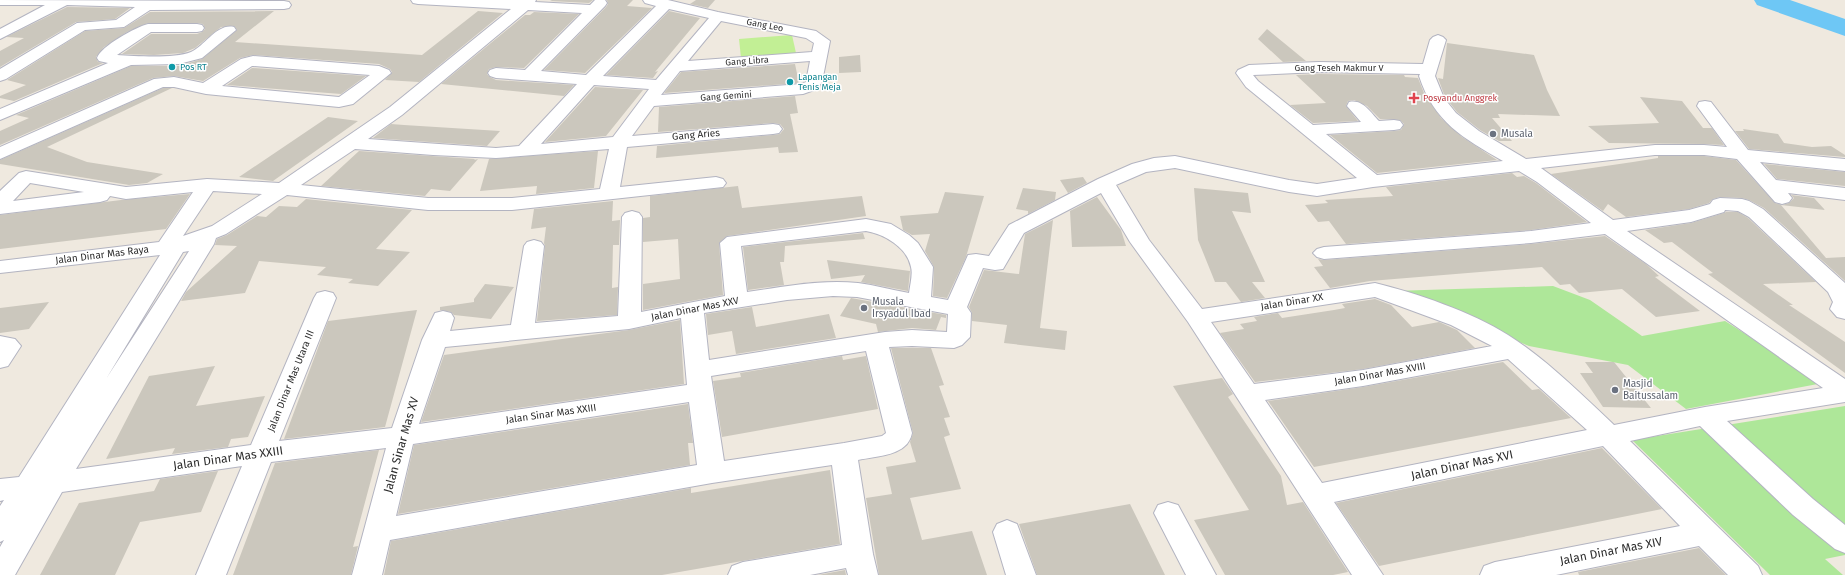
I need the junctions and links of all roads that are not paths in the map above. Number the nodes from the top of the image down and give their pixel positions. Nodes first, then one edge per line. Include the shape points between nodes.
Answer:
1 (418, 0) edge
2 (650, 0) edge
3 (0, 1) edge
4 (53, 1) edge
5 (119, 1) edge
6 (449, 1) edge
7 (201, 2) edge
8 (257, 2) edge
9 (527, 3) edge
10 (666, 4) junction
11 (284, 5) dead end
12 (598, 5) edge
13 (146, 6) junction
14 (718, 16) junction
15 (18, 26) junction
16 (82, 26) junction
17 (196, 28) dead end
18 (228, 30) dead end
19 (0, 35) edge
20 (1438, 40) dead end
21 (820, 56) junction
22 (128, 60) junction
23 (675, 67) junction
24 (1428, 69) junction
25 (496, 73) dead end
26 (529, 75) junction
27 (0, 76) edge
28 (591, 79) junction
29 (660, 85) junction
30 (206, 89) junction
31 (648, 101) junction
32 (1355, 106) dead end
33 (1705, 106) dead end
34 (0, 115) edge
35 (1394, 125) dead end
36 (1375, 126) junction
37 (773, 129) dead end
38 (1310, 130) junction
39 (619, 142) junction
40 (351, 143) junction
41 (525, 150) junction
42 (0, 154) edge
43 (1741, 154) junction
44 (1523, 165) junction
45 (1845, 165) edge
46 (1373, 181) junction
47 (716, 183) dead end
48 (1105, 183) junction
49 (207, 185) junction
50 (283, 189) junction
51 (126, 193) junction
52 (609, 193) junction
53 (1845, 194) edge
54 (0, 202) edge
55 (0, 208) edge
56 (632, 217) dead end
57 (1607, 226) junction
58 (205, 239) junction
59 (534, 246) dead end
60 (171, 247) junction
61 (1324, 253) dead end
62 (0, 267) edge
63 (325, 298) dead end
64 (737, 301) junction
65 (920, 302) junction
66 (692, 308) junction
67 (955, 308) junction
68 (1845, 312) edge
69 (1196, 317) junction
70 (629, 322) junction
71 (438, 329) joint
72 (522, 332) junction
73 (876, 342) junction
74 (0, 344) edge
75 (1513, 350) junction
76 (0, 360) edge
77 (699, 381) junction
78 (1845, 392) edge
79 (1246, 394) junction
80 (1705, 416) junction
81 (402, 436) junction
82 (1611, 436) junction
83 (844, 453) junction
84 (261, 454) junction
85 (712, 473) junction
86 (54, 482) junction
87 (28, 486) junction
88 (0, 490) edge
89 (1314, 495) junction
90 (1168, 513) dead end
91 (0, 530) edge
92 (378, 531) junction
93 (1007, 532) dead end
94 (1703, 533) junction
95 (1845, 541) edge
96 (860, 564) edge
97 (0, 573) edge
98 (211, 575) edge
99 (367, 575) edge
100 (743, 575) edge
101 (1022, 575) edge
102 (1201, 575) edge
103 (1368, 575) edge
104 (1495, 575) edge
105 (1747, 575) edge

1 - 6 street
2 - 10 street, Gang Leo
3 - 4 street
4 - 5 street
4 - 15 street
5 - 13 street via 151,3
6 - 9 street
7 - 8 street
7 - 13 street
8 - 11 street
9 - 12 street
9 - 40 street, Jalan Dinar Mas Raya via 396,111
10 - 14 street, Gang Leo
10 - 28 street
12 - 26 street
13 - 16 street via 120,24
14 - 21 street, Gang Leo via 811,34 822,41
14 - 23 street
15 - 16 street
15 - 19 street
16 - 27 street
17 - 22 street via 148,28 105,57
18 - 22 street via 202,51 190,57
20 - 24 street
21 - 23 street, Gang Libra
21 - 31 street, Gang Gemini via 814,82 803,89
22 - 34 street
23 - 29 street
24 - 38 street, Gang Teseh Makmur V via 1333,67 1249,70 1244,73 1252,84
24 - 44 street via 1427,76 1440,106 1475,137
25 - 26 street
26 - 28 street
28 - 29 street
28 - 41 street
29 - 31 street
30 - 30 street via 339,102 347,100 383,73 253,61 247,62
30 - 42 street via 174,82 160,82
31 - 39 street
32 - 36 street
33 - 43 street
35 - 36 street
36 - 38 street
37 - 39 street, Gang Aries
38 - 46 street
39 - 41 street, Gang Aries
39 - 52 street
40 - 41 street, Gang Aries via 496,153
40 - 50 street, Jalan Dinar Mas Raya
43 - 44 street via 1704,150 1655,150
43 - 45 street
43 - 53 street via 1776,191
44 - 46 street
44 - 57 street
46 - 48 street via 1317,190 1304,189 1175,162 1139,168
47 - 52 street
48 - 67 street via 1016,229 995,264 976,260
48 - 69 street via 1140,242
49 - 50 street
49 - 51 street
49 - 60 street
50 - 52 street via 428,204 512,204
50 - 58 street, Jalan Dinar Mas Raya
51 - 54 street via 26,177
51 - 55 street
56 - 70 street
57 - 61 street via 1524,237
57 - 68 street via 1691,216 1717,208 1720,204 1742,205 1756,213 1838,289 1844,302 1841,309
57 - 78 street
58 - 60 street, Jalan Dinar Mas Raya
58 - 86 street
59 - 72 street
60 - 62 street, Jalan Dinar Mas Raya
60 - 87 street
63 - 84 street, Jalan Dinar Mas Utara III
64 - 65 street, Jalan Dinar Mas XXV via 833,289 857,290
64 - 65 street via 730,243 866,225 884,228 902,238 911,247 922,267
64 - 66 street, Jalan Dinar Mas XXV
65 - 67 street, Jalan Dinar Mas XXV
66 - 70 street, Jalan Dinar Mas XXV
66 - 77 street
67 - 73 street, Jalan Sinar Mas XXIII via 960,313 957,339 912,338
69 - 75 street, Jalan Dinar XX via 1380,290 1468,324
69 - 79 street
70 - 72 street, Jalan Dinar Mas XXV
71 - 72 street, Jalan Dinar Mas XXV
71 - 81 street, Jalan Sinar Mas XV
73 - 77 street, Jalan Sinar Mas XXIII
73 - 83 street via 898,424 898,438 889,444
74 - 76 street via 9,346
75 - 79 street, Jalan Dinar Mas XVIII via 1363,378
75 - 82 street, Jalan Dinar XX
77 - 81 street, Jalan Sinar Mas XXIII
77 - 85 street
78 - 80 street, Jalan Dinar Mas XVI
79 - 89 street
80 - 82 street, Jalan Dinar Mas XVI
80 - 95 street via 1803,507
81 - 84 street, Jalan Dinar Mas XXIII
81 - 92 street, Jalan Sinar Mas XV
82 - 89 street, Jalan Dinar Mas XVI
82 - 94 street, Jalan Dinar XX
83 - 85 street
83 - 96 street
84 - 86 street, Jalan Dinar Mas XXIII
84 - 98 street, Jalan Dinar Mas Utara III
85 - 92 street
86 - 87 street, Jalan Dinar Mas XXIII
86 - 97 street
87 - 88 street, Jalan Dinar Mas XXIII
87 - 91 street
89 - 103 street
90 - 102 street
92 - 99 street, Jalan Sinar Mas XV
93 - 101 street
94 - 104 street, Jalan Dinar Mas XIV
94 - 105 street, Jalan Dinar XX
96 - 100 street

